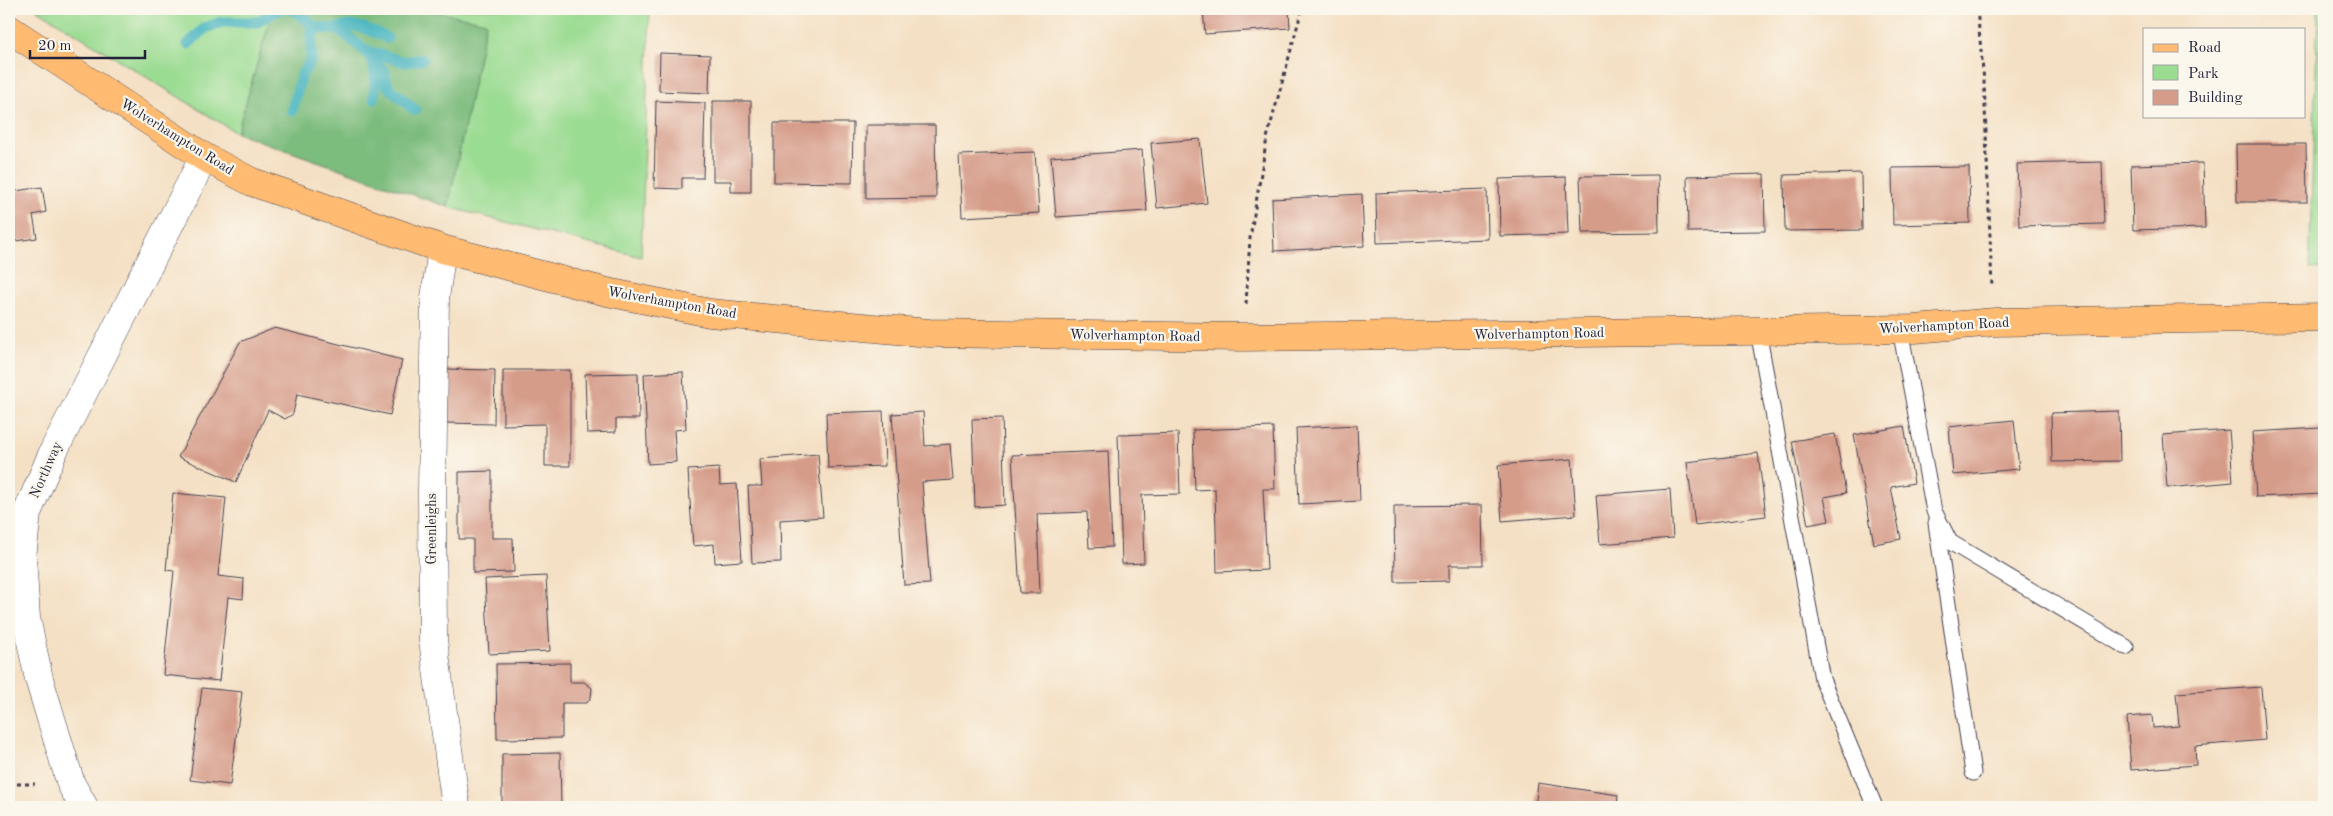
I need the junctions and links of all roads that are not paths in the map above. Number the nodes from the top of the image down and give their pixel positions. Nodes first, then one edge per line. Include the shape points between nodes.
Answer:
1 (9, 29) edge
2 (204, 157) junction
3 (442, 249) junction
4 (2324, 317) edge
5 (1900, 329) junction
6 (1758, 331) junction
7 (1934, 511) junction
8 (2126, 647) dead end
9 (1974, 773) dead end
10 (84, 807) edge
11 (456, 807) edge
12 (1875, 807) edge

1 - 2 main road, Wolverhampton Road
2 - 3 main road, Wolverhampton Road via 252,182
2 - 10 street, Northway via 54,450 27,513 22,557 26,618 39,679 71,784
3 - 6 main road, Wolverhampton Road via 607,292 710,313 929,333 1244,337
3 - 11 street, Greenleighs via 435,298 433,640
4 - 5 main road, Wolverhampton Road via 1994,322
5 - 6 main road, Wolverhampton Road
5 - 7 lane
6 - 12 lane via 1822,680
7 - 8 lane via 1950,542
7 - 9 lane

